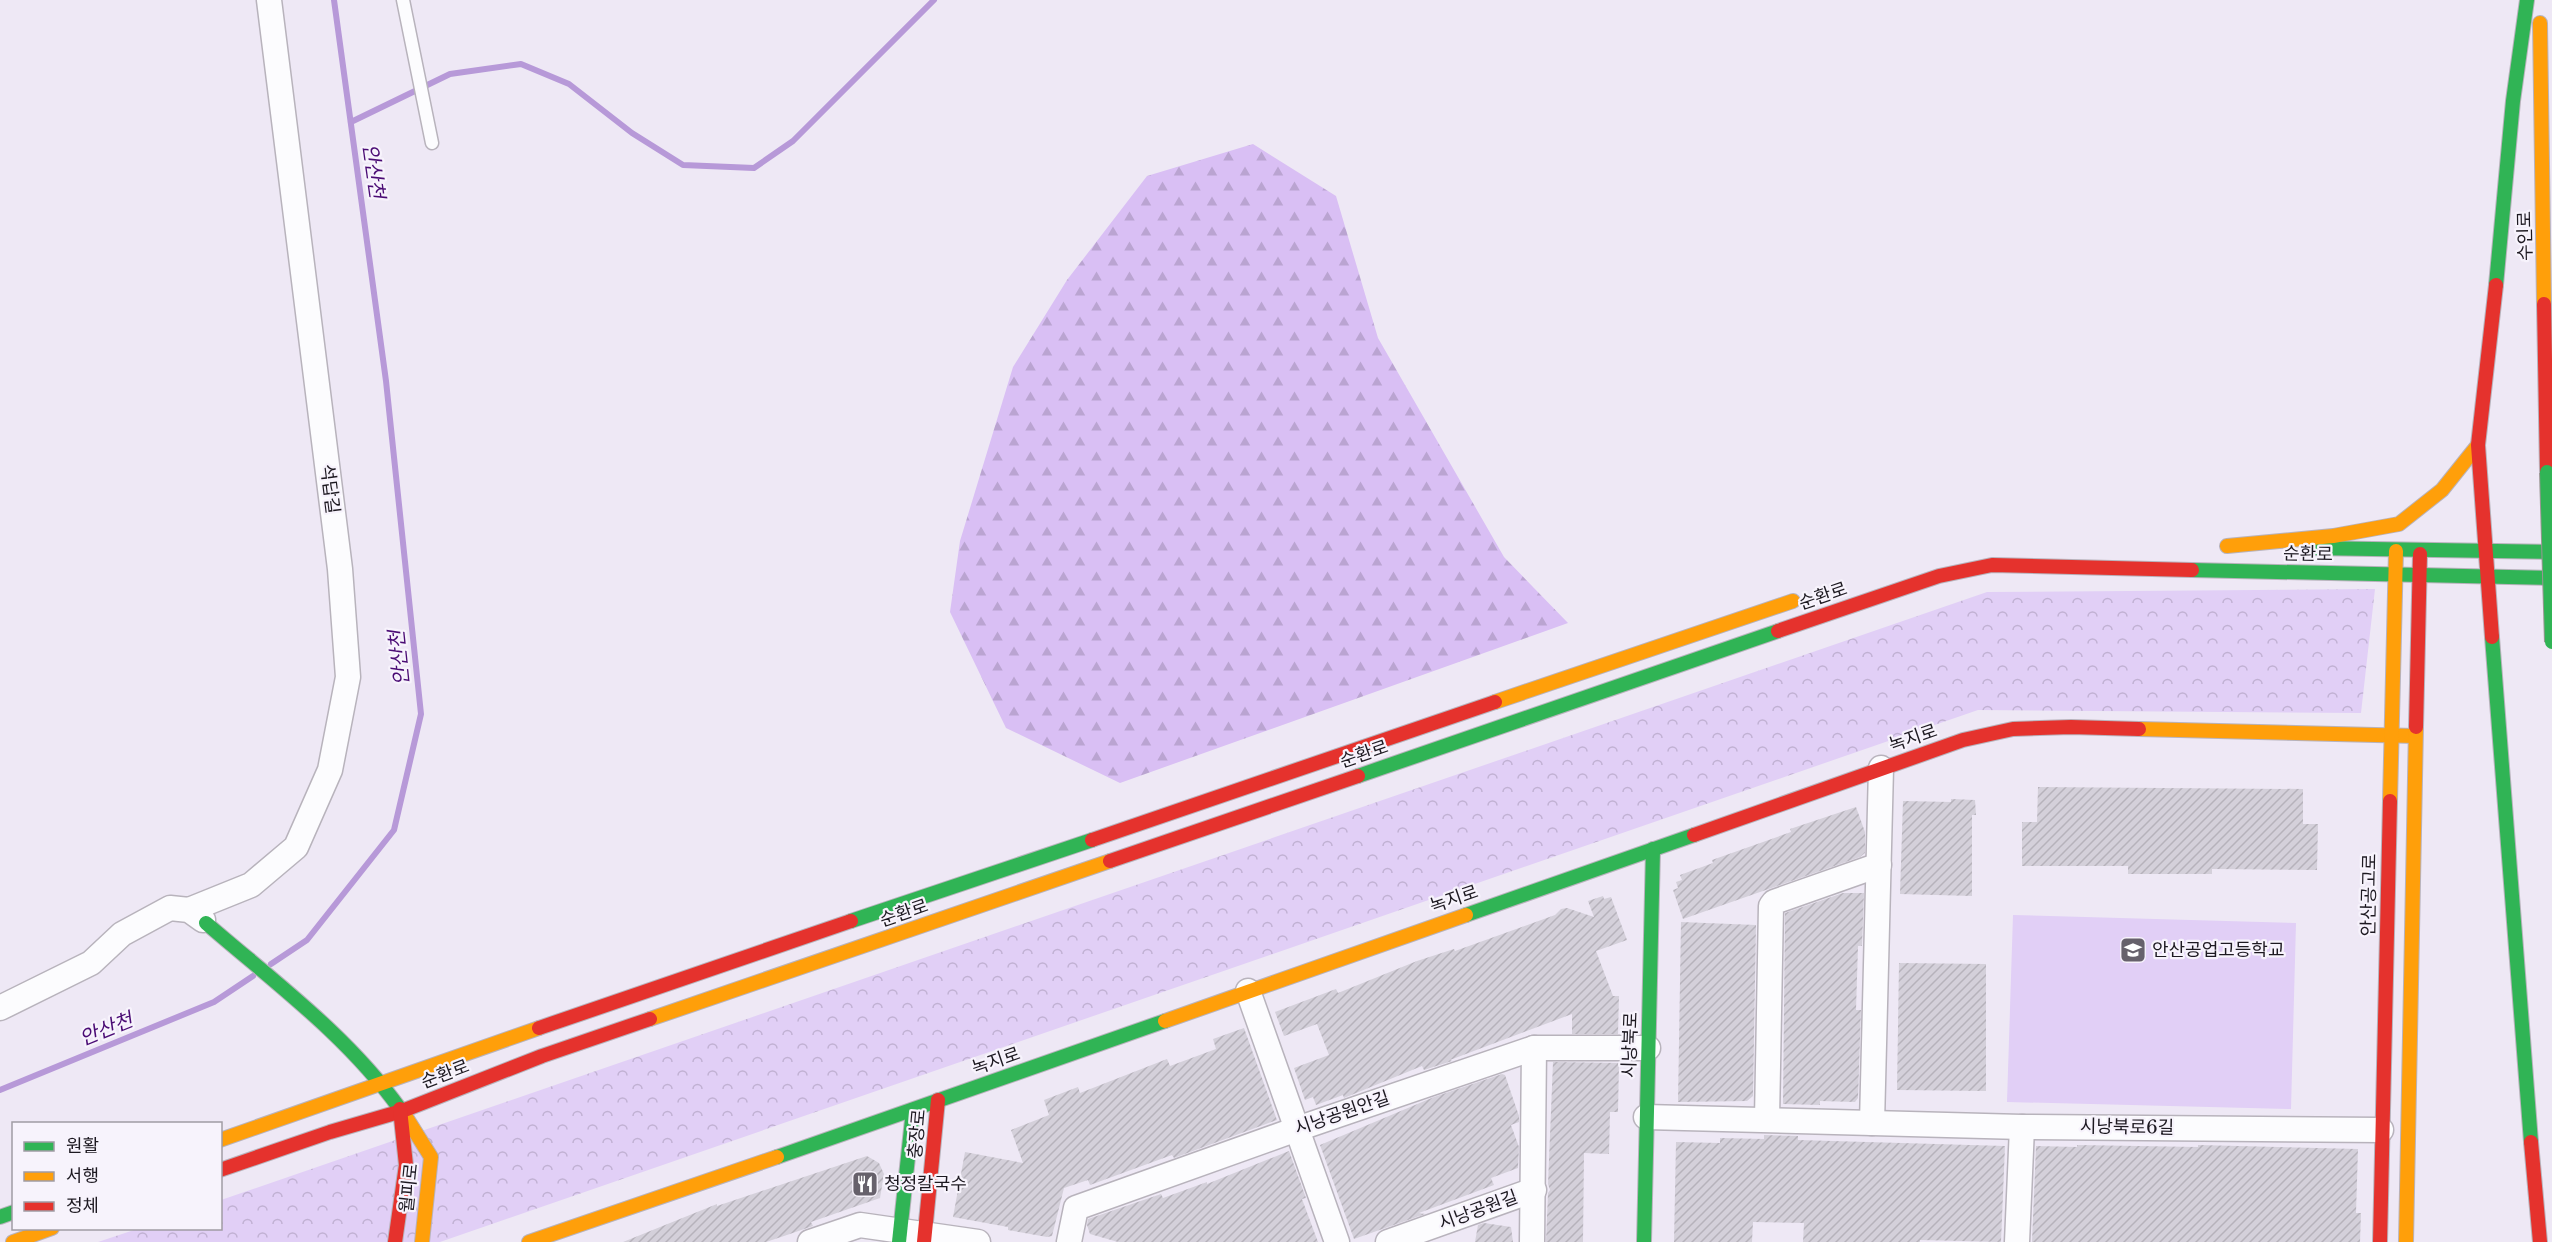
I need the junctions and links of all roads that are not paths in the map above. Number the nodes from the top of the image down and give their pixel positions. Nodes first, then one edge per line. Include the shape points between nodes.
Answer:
1 (269, 0) edge
2 (402, 0) edge
3 (2527, 0) edge
4 (2540, 0) edge
5 (432, 143) dead end
6 (2478, 445) junction
7 (2397, 549) junction
8 (2484, 550) junction
9 (2420, 551) junction
10 (2552, 552) edge
11 (2395, 574) junction
12 (2420, 576) junction
13 (2487, 578) junction
14 (2552, 578) edge
15 (1808, 596) dead end
16 (2552, 642) edge
17 (2391, 735) junction
18 (2415, 736) junction
19 (1881, 768) junction
20 (1653, 849) junction
21 (1879, 865) junction
22 (198, 917) junction
23 (1248, 991) junction
24 (0, 1008) edge
25 (1534, 1048) junction
26 (1648, 1048) junction
27 (381, 1082) junction
28 (938, 1100) junction
29 (402, 1110) junction
30 (913, 1110) junction
31 (1646, 1117) junction
32 (1767, 1119) junction
33 (1872, 1123) junction
34 (2022, 1126) junction
35 (1297, 1129) junction
36 (2381, 1130) junction
37 (222, 1139) edge
38 (222, 1169) edge
39 (1534, 1190) junction
40 (46, 1230) edge
41 (900, 1236) edge
42 (555, 1238) edge
43 (925, 1238) edge
44 (13, 1242) edge
45 (395, 1242) edge
46 (422, 1242) edge
47 (529, 1242) edge
48 (810, 1242) edge
49 (978, 1242) edge
50 (1069, 1242) edge
51 (1337, 1242) edge
52 (1388, 1242) edge
53 (1532, 1242) edge
54 (1644, 1242) edge
55 (2017, 1242) edge
56 (2380, 1242) edge
57 (2406, 1242) edge
58 (2540, 1242) edge

1 - 22 street, 석답길 via 340,569 348,677 330,770 296,848 251,885
2 - 5 lane
3 - 6 street
4 - 16 street, 수인로, bridge
6 - 7 street, 순환로 via 2442,490 2399,524 2334,536 2222,546
6 - 8 street
7 - 9 street, 순환로
7 - 11 street, 안산공고로
8 - 9 street, 순환로
8 - 10 street, 순환로
8 - 13 street
9 - 12 street
11 - 12 street, 순환로
11 - 17 street, 안산공고로
11 - 29 street, 순환로 via 1992,566 1939,576 542,1056
12 - 13 street, 순환로
12 - 18 street
13 - 14 street, 순환로
13 - 58 street
15 - 27 street, 순환로
17 - 18 street, 녹지로
17 - 19 street, 녹지로 via 2013,729 1963,740
17 - 36 street, 안산공고로
18 - 57 street
19 - 20 street, 녹지로
19 - 21 street
20 - 23 street, 녹지로
20 - 26 street, 시낭북로
21 - 32 street via 1771,906
21 - 33 street
22 - 24 street, 석답길 via 170,908 122,934 91,963
22 - 27 street, 월피로 via 318,1018
23 - 28 street, 녹지로
23 - 35 street
25 - 26 street, 시낭공원안길
25 - 35 street, 시낭공원안길
25 - 39 street, 시낭공원길
26 - 31 street, 시낭북로
27 - 29 street, 월피로
27 - 37 street, 순환로
28 - 30 street, 녹지로
28 - 43 street, 충장로
29 - 38 street, 순환로
29 - 45 street, 월피로 via 406,1165
29 - 46 street, 월피로 via 431,1157
30 - 41 street, 충장로
30 - 42 street, 녹지로
31 - 32 street, 시낭북로6길
31 - 54 street, 시낭북로
32 - 33 street, 시낭북로6길
33 - 34 street, 시낭북로6길
34 - 36 street, 시낭북로6길
34 - 55 street
35 - 50 street, 시낭공원안길 via 1076,1208
35 - 51 street
36 - 56 street, 안산공고로
39 - 52 street, 시낭공원길
39 - 53 street, 시낭공원길
40 - 44 street
41 - 43 street
41 - 48 street via 860,1225
42 - 47 street, 녹지로
43 - 49 street

